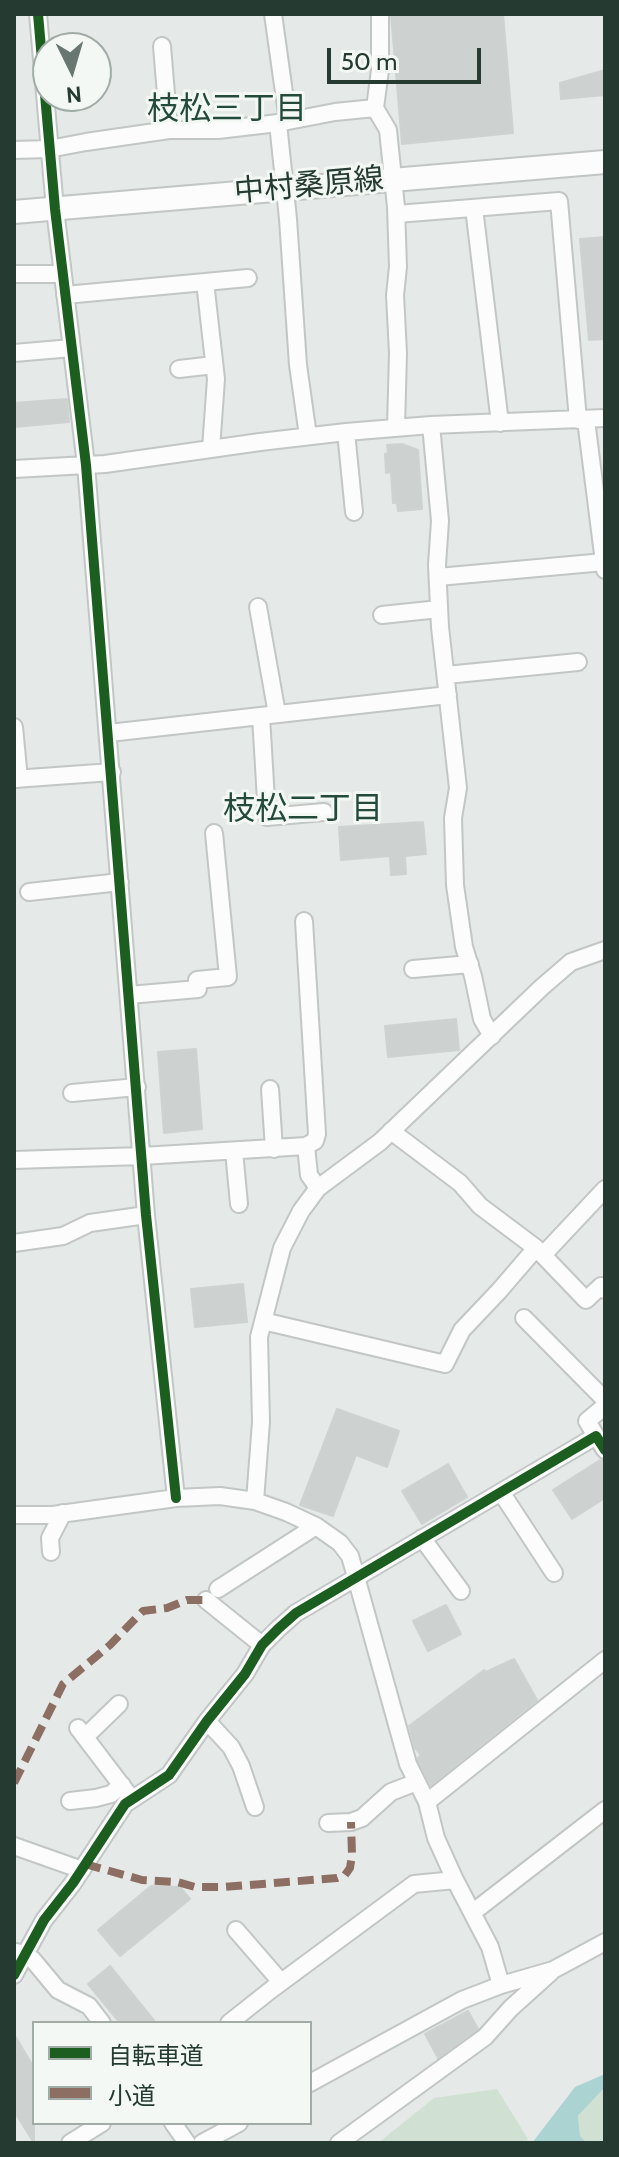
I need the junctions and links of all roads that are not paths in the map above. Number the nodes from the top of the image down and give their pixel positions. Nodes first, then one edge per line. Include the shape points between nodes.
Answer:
1 (38, 14) edge
2 (273, 14) edge
3 (380, 14) edge
4 (162, 46) dead end
5 (375, 108) junction
6 (283, 122) junction
7 (169, 130) junction
8 (49, 149) junction
9 (14, 150) edge
10 (605, 162) edge
11 (394, 179) junction
12 (285, 188) junction
13 (474, 208) junction
14 (55, 209) junction
15 (14, 212) edge
16 (397, 214) junction
17 (14, 274) edge
18 (63, 274) junction
19 (248, 278) dead end
20 (205, 282) junction
21 (65, 295) junction
22 (72, 348) junction
23 (14, 353) edge
24 (214, 365) junction
25 (179, 369) dead end
26 (605, 418) edge
27 (582, 420) junction
28 (500, 423) junction
29 (431, 425) junction
30 (396, 428) junction
31 (346, 432) junction
32 (308, 436) junction
33 (211, 449) junction
34 (86, 465) junction
35 (14, 469) edge
36 (354, 512) dead end
37 (604, 566) edge
38 (438, 577) junction
39 (258, 607) dead end
40 (439, 609) junction
41 (382, 615) dead end
42 (578, 662) dead end
43 (446, 675) junction
44 (448, 695) junction
45 (269, 715) junction
46 (14, 727) edge
47 (109, 733) junction
48 (112, 772) junction
49 (16, 779) edge
50 (324, 812) dead end
51 (214, 833) dead end
52 (120, 882) junction
53 (29, 892) dead end
54 (304, 921) dead end
55 (605, 950) edge
56 (470, 964) junction
57 (413, 969) dead end
58 (129, 995) junction
59 (492, 1036) junction
60 (137, 1087) junction
61 (270, 1089) dead end
62 (72, 1093) dead end
63 (391, 1131) junction
64 (306, 1146) junction
65 (274, 1149) junction
66 (234, 1151) junction
67 (142, 1156) junction
68 (14, 1160) edge
69 (318, 1188) junction
70 (605, 1189) edge
71 (239, 1204) dead end
72 (146, 1215) junction
73 (14, 1243) edge
74 (539, 1251) junction
75 (605, 1290) edge
76 (524, 1318) dead end
77 (263, 1321) junction
78 (605, 1403) edge
79 (600, 1443) edge
80 (501, 1492) junction
81 (176, 1498) junction
82 (255, 1501) junction
83 (63, 1513) junction
84 (14, 1515) edge
85 (316, 1526) junction
86 (422, 1538) junction
87 (51, 1552) dead end
88 (554, 1573) dead end
89 (356, 1577) junction
90 (461, 1591) dead end
91 (262, 1645) junction
92 (605, 1660) edge
93 (119, 1704) dead end
94 (207, 1721) junction
95 (417, 1782) junction
96 (127, 1792) junction
97 (70, 1801) dead end
98 (427, 1802) junction
99 (255, 1807) dead end
100 (605, 1810) edge
101 (328, 1823) dead end
102 (14, 1846) edge
103 (82, 1870) junction
104 (455, 1880) junction
105 (472, 1913) junction
106 (236, 1930) dead end
107 (605, 1942) edge
108 (20, 1953) edge
109 (553, 1970) junction
110 (14, 1975) edge
111 (281, 1982) junction
112 (501, 1985) junction
113 (100, 2021) edge
114 (232, 2021) edge
115 (312, 2082) edge
116 (99, 2125) edge
117 (174, 2125) edge
118 (235, 2125) edge
119 (70, 2143) edge
120 (187, 2143) edge
121 (202, 2143) edge
122 (339, 2143) edge

1 - 8 street
2 - 6 street
3 - 5 street
4 - 7 street
5 - 6 street
5 - 11 street via 388,130
6 - 7 street
6 - 12 street
7 - 8 street
8 - 9 street
8 - 14 street
10 - 11 street, 中村桑原線
11 - 12 street, 中村桑原線
11 - 16 street
12 - 14 street, 中村桑原線
12 - 32 street
13 - 16 street
13 - 27 street via 559,201
13 - 28 street
14 - 15 street, 中村桑原線
14 - 18 street
16 - 30 street
17 - 18 street
18 - 21 street
19 - 20 street
20 - 21 street
20 - 24 street
21 - 22 street
22 - 23 street
22 - 34 street
24 - 25 street
24 - 33 street
26 - 27 street
27 - 28 street
27 - 37 street
28 - 29 street
29 - 30 street
29 - 38 street via 440,521
30 - 31 street
31 - 32 street
31 - 36 street
32 - 33 street
33 - 34 street
34 - 35 street
34 - 47 street
37 - 38 street
38 - 40 street
39 - 45 street
40 - 41 street
40 - 43 street
42 - 43 street
43 - 44 street
44 - 45 street
44 - 56 street via 458,788 453,818 455,885
45 - 47 street
45 - 50 street via 267,817
46 - 49 street
47 - 48 street
48 - 49 street
48 - 52 street
51 - 58 street via 228,977 197,980 198,989
52 - 53 street
52 - 58 street
54 - 64 street via 317,1134
55 - 59 street via 571,962
56 - 57 street
56 - 59 street via 482,1019
58 - 60 street
59 - 63 street
60 - 62 street
60 - 67 street
61 - 65 street
63 - 69 street
63 - 74 street
64 - 65 street
64 - 69 street via 309,1175
65 - 66 street
66 - 67 street
66 - 71 street
67 - 68 street
67 - 72 street
69 - 77 street via 282,1248
70 - 74 street
72 - 73 street
72 - 81 street
74 - 75 street via 586,1300 601,1286
74 - 77 street via 462,1330 445,1364
76 - 78 street
77 - 82 street
78 - 79 street via 587,1421
79 - 80 street
80 - 86 street
80 - 88 street
81 - 82 street
81 - 83 street
82 - 85 street
83 - 84 street
83 - 87 street via 50,1538
85 - 89 street via 340,1543
85 - 91 street via 212,1595
86 - 89 street
86 - 90 street
89 - 91 street via 296,1613
89 - 95 street
91 - 94 street
92 - 98 street
93 - 96 street via 82,1732
94 - 96 street via 169,1775
94 - 99 street via 231,1747
95 - 98 street
95 - 101 street via 391,1792 362,1818
96 - 97 street
96 - 103 street via 125,1804
98 - 104 street
100 - 105 street
102 - 103 street
103 - 108 street
104 - 105 street
104 - 111 street via 414,1884
105 - 112 street
106 - 111 street
107 - 109 street
108 - 110 street
108 - 113 street via 33,1960 58,1990 89,2006
109 - 112 street
109 - 122 street via 485,2037
111 - 114 street
112 - 115 street via 462,2000
116 - 119 street
117 - 120 street
118 - 121 street

